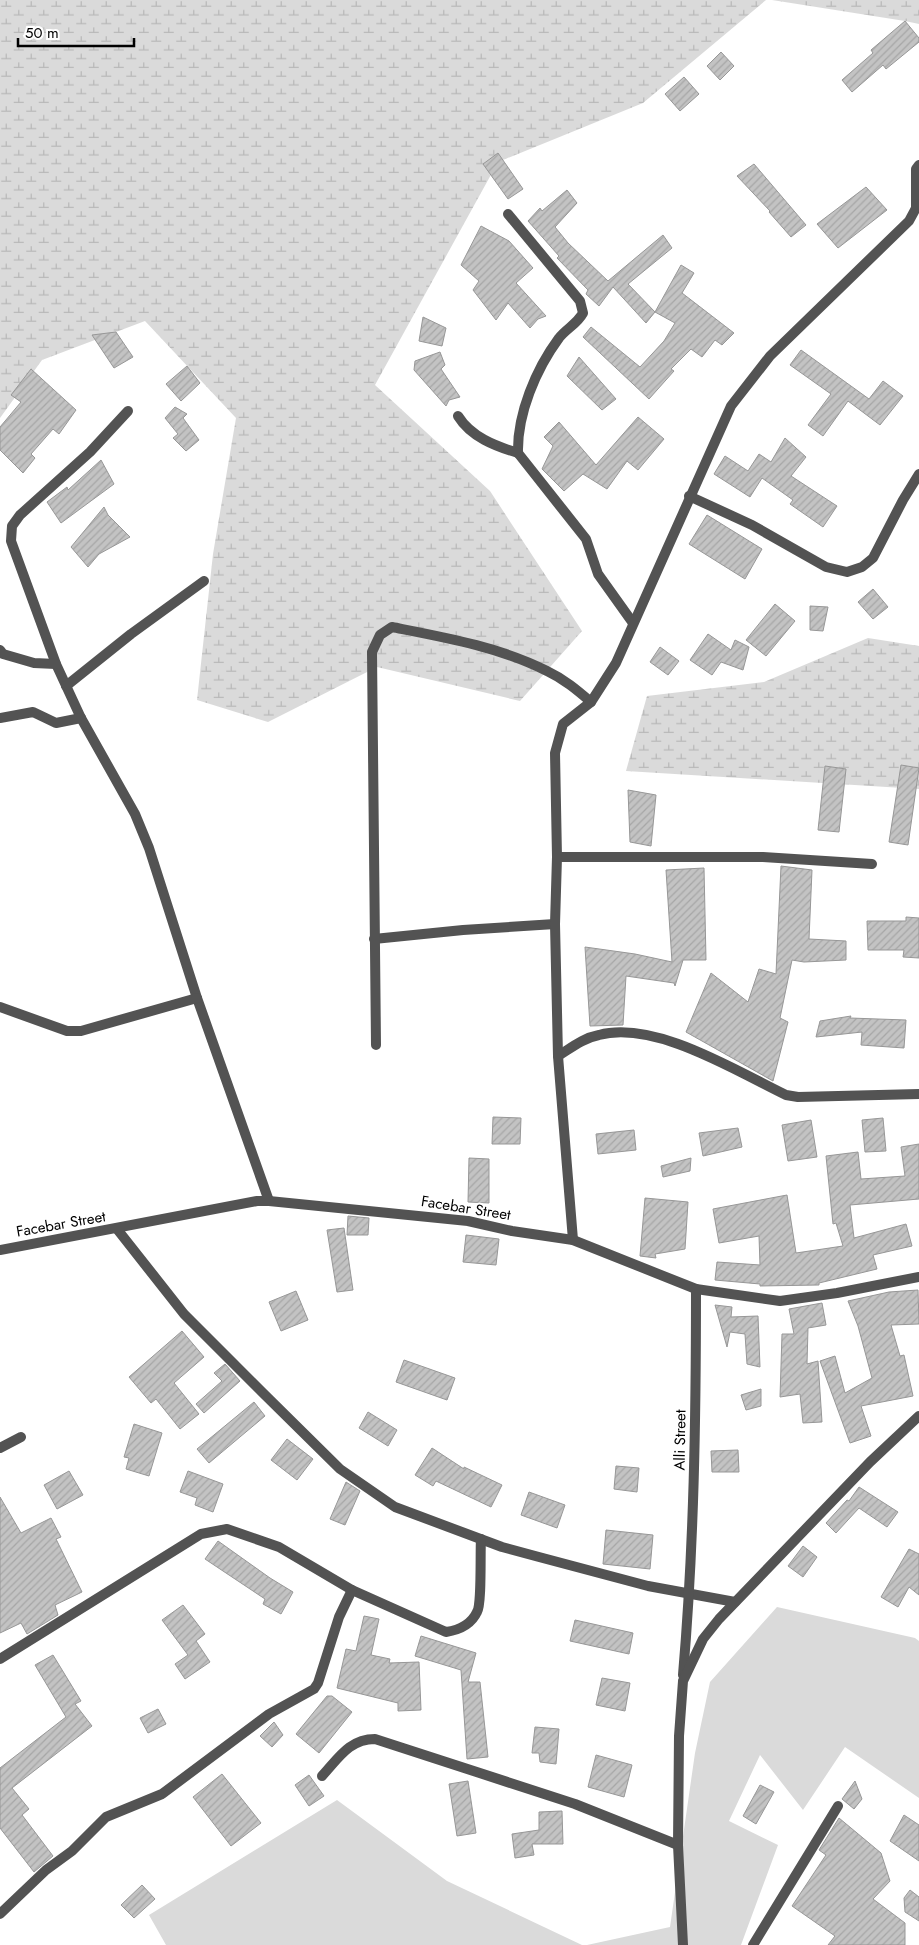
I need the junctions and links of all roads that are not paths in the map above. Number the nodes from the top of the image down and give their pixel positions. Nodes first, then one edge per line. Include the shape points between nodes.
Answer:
1 (919, 165) edge
2 (508, 214) dead end
3 (128, 410) dead end
4 (458, 416) dead end
5 (518, 453) junction
6 (919, 474) edge
7 (689, 496) junction
8 (204, 581) dead end
9 (633, 623) junction
10 (0, 650) edge
11 (56, 664) junction
12 (66, 686) junction
13 (591, 702) junction
14 (0, 718) edge
15 (81, 718) junction
16 (558, 857) junction
17 (872, 864) dead end
18 (555, 924) junction
19 (374, 939) junction
20 (197, 998) junction
21 (0, 1006) edge
22 (376, 1045) dead end
23 (558, 1056) junction
24 (919, 1094) edge
25 (269, 1201) junction
26 (117, 1229) junction
27 (573, 1240) junction
28 (0, 1250) edge
29 (919, 1277) edge
30 (696, 1289) junction
31 (919, 1416) edge
32 (21, 1437) dead end
33 (0, 1448) edge
34 (481, 1539) junction
35 (352, 1590) junction
36 (690, 1592) junction
37 (735, 1602) junction
38 (0, 1659) edge
39 (683, 1681) junction
40 (322, 1776) dead end
41 (838, 1806) dead end
42 (678, 1845) junction
43 (0, 1914) edge
44 (683, 1945) edge
45 (753, 1945) edge

1 - 7 street via 916,169 916,208 910,221 770,356 731,406
2 - 5 street via 580,302 583,313 578,322 560,336 533,386 518,438
3 - 11 street via 90,452 12,526 11,541
4 - 5 street via 473,433
5 - 9 street via 586,539 598,574
6 - 7 street via 873,558 862,567 847,572 826,567 752,525
7 - 9 street
8 - 12 street
9 - 13 street via 616,663
10 - 11 street via 3,654 34,663
11 - 12 street
12 - 15 street
13 - 16 street via 563,724 558,734 555,753
13 - 19 street via 546,670 508,656 448,638 392,627 380,635 372,652
14 - 15 street via 33,712 56,723
15 - 20 street via 149,848
16 - 17 street via 764,857
16 - 18 street
18 - 19 street
18 - 23 street
19 - 22 street
20 - 21 street via 80,1031 67,1031
20 - 25 street
23 - 24 street via 584,1039 610,1032 652,1035 710,1057 798,1098
23 - 27 street
25 - 26 street, Facebar Street
25 - 27 street, Facebar Street via 468,1221
26 - 28 street, Facebar Street
26 - 34 street via 184,1314 340,1469 395,1507
27 - 30 street, Facebar Street
29 - 30 street, Facebar Street via 780,1301
30 - 36 street, Alli Street via 696,1446
31 - 37 street
32 - 33 street
34 - 35 street via 479,1611 460,1630 446,1632
34 - 36 street via 648,1586
35 - 38 street via 279,1547 227,1529 200,1534
35 - 43 street via 339,1617 318,1683 309,1694 274,1710 162,1794 106,1817
36 - 37 street
36 - 39 street, Alli Street
37 - 39 street via 703,1639
39 - 42 street, Alli Street
40 - 42 street via 351,1745 361,1739 375,1739 575,1804
41 - 45 street
42 - 44 street, Alli Street

